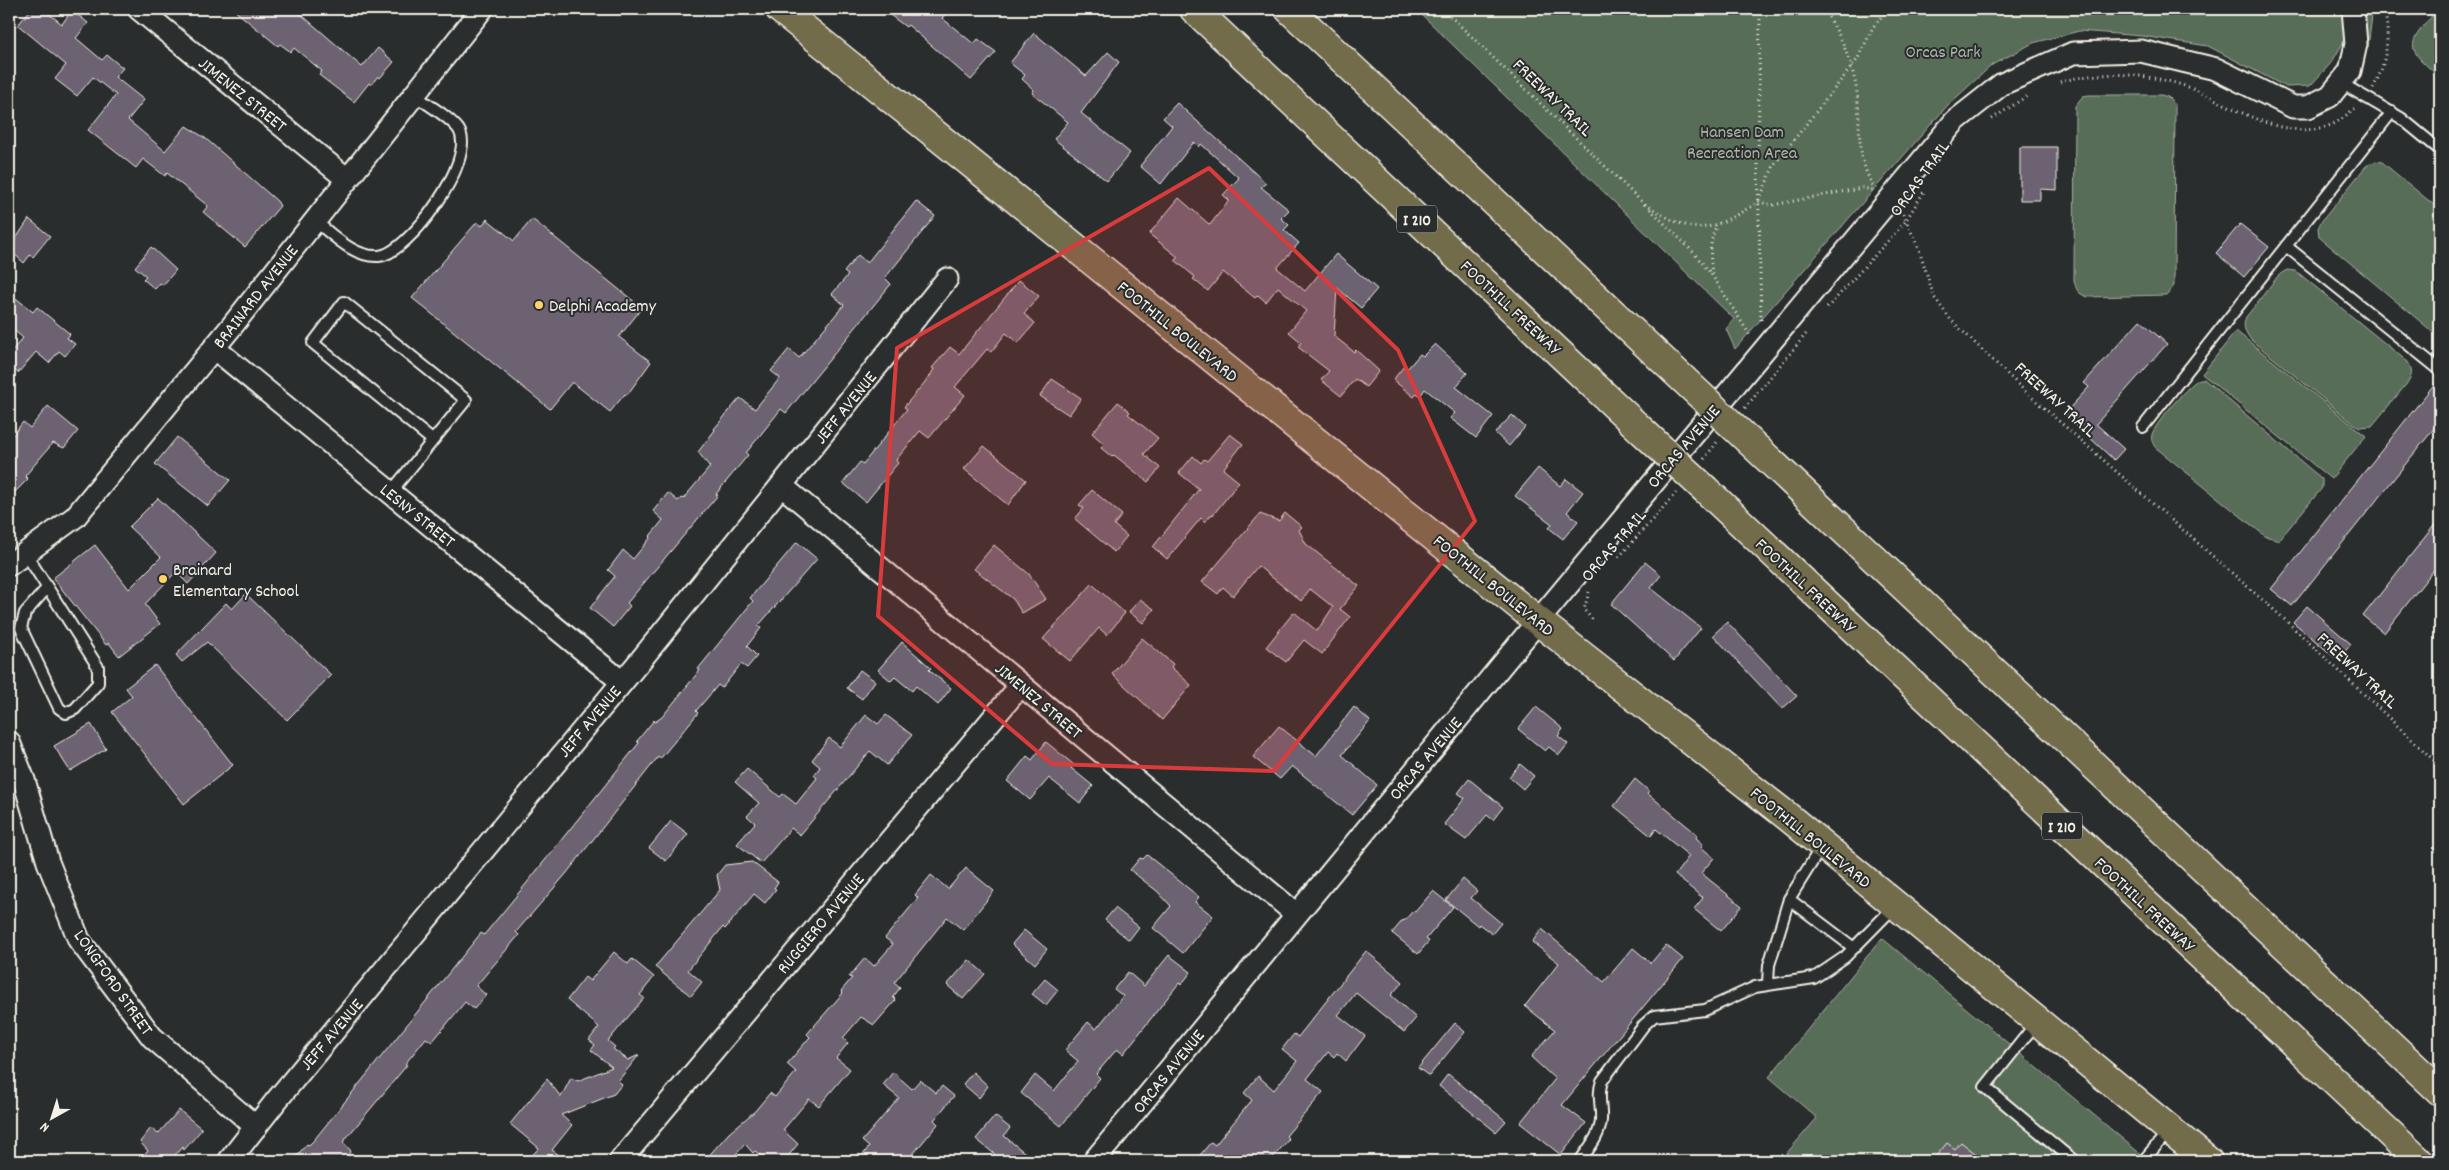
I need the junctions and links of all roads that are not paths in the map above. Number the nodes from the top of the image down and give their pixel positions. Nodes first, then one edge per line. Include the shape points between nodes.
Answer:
1 (139, 9) edge
2 (482, 9) edge
3 (780, 9) edge
4 (1194, 9) edge
5 (1289, 9) edge
6 (2353, 9) edge
7 (2341, 82) junction
8 (414, 95) junction
9 (2392, 112) junction
10 (2440, 150) edge
11 (348, 179) junction
12 (314, 220) junction
13 (2286, 246) junction
14 (947, 280) dead end
15 (214, 348) junction
16 (2440, 370) edge
17 (2143, 427) dead end
18 (432, 440) junction
19 (782, 486) junction
20 (390, 493) junction
21 (17, 560) edge
22 (47, 588) junction
23 (1538, 621) junction
24 (622, 682) junction
25 (1021, 685) junction
26 (9, 742) edge
27 (1822, 845) junction
28 (1789, 899) junction
29 (1896, 905) junction
30 (1296, 914) junction
31 (1854, 948) junction
32 (1768, 984) junction
33 (2038, 1022) junction
34 (2440, 1091) edge
35 (256, 1127) junction
36 (2169, 1130) junction
37 (229, 1161) edge
38 (620, 1161) edge
39 (1094, 1161) edge
40 (1580, 1161) edge
41 (2074, 1161) edge
42 (2143, 1161) edge
43 (2208, 1161) edge
44 (2419, 1161) edge

1 - 11 street, JIMENEZ STREET
2 - 8 street, BRAINARD AVENUE
3 - 23 main road, FOOTHILL BOULEVARD
4 - 44 main road, FOOTHILL FREEWAY / I 210, bridge
5 - 34 main road, bridge
6 - 7 street, ORCAS AVENUE via 2356,44 2350,71
7 - 9 lane
7 - 23 street, ORCAS AVENUE via 2330,96 2308,107 2292,107 2216,69 2141,51 2073,53 2002,84 1955,121 1882,195 1761,353
8 - 11 street, BRAINARD AVENUE
8 - 12 lane via 459,131 462,143 457,168 442,197 404,242 393,252 379,256 360,254
9 - 10 lane
9 - 13 lane
11 - 12 street, BRAINARD AVENUE
12 - 15 street, BRAINARD AVENUE
13 - 16 lane
13 - 17 lane
14 - 19 street, JEFF AVENUE
15 - 20 street, LESNY STREET
15 - 21 street, BRAINARD AVENUE via 76,517
18 - 18 lane via 466,400 344,302 313,343
18 - 20 lane
19 - 24 street, JEFF AVENUE
19 - 25 street, JIMENEZ STREET
20 - 24 street, LESNY STREET
21 - 22 lane
22 - 22 lane via 98,667 98,682 75,709 66,713 59,708 22,628 25,614
23 - 27 main road, FOOTHILL BOULEVARD
23 - 30 street, ORCAS AVENUE
24 - 35 street, JEFF AVENUE
25 - 30 street, JIMENEZ STREET
25 - 38 street, RUGGIERO AVENUE
26 - 35 street, LONGFORD STREET via 24,780 48,862 80,940 152,1037
27 - 28 lane
27 - 29 main road, FOOTHILL BOULEVARD
28 - 31 lane
28 - 32 lane via 1769,965
29 - 31 lane
29 - 33 main road, FOOTHILL BOULEVARD
30 - 39 street, ORCAS AVENUE
31 - 32 lane via 1814,978
32 - 40 lane via 1744,991 1705,1010 1654,1016 1644,1025 1602,1081 1598,1091 1599,1130
33 - 36 main road, FOOTHILL BOULEVARD
33 - 41 lane via 1985,1087
35 - 37 street, JEFF AVENUE
36 - 42 lane
36 - 43 main road, FOOTHILL BOULEVARD

